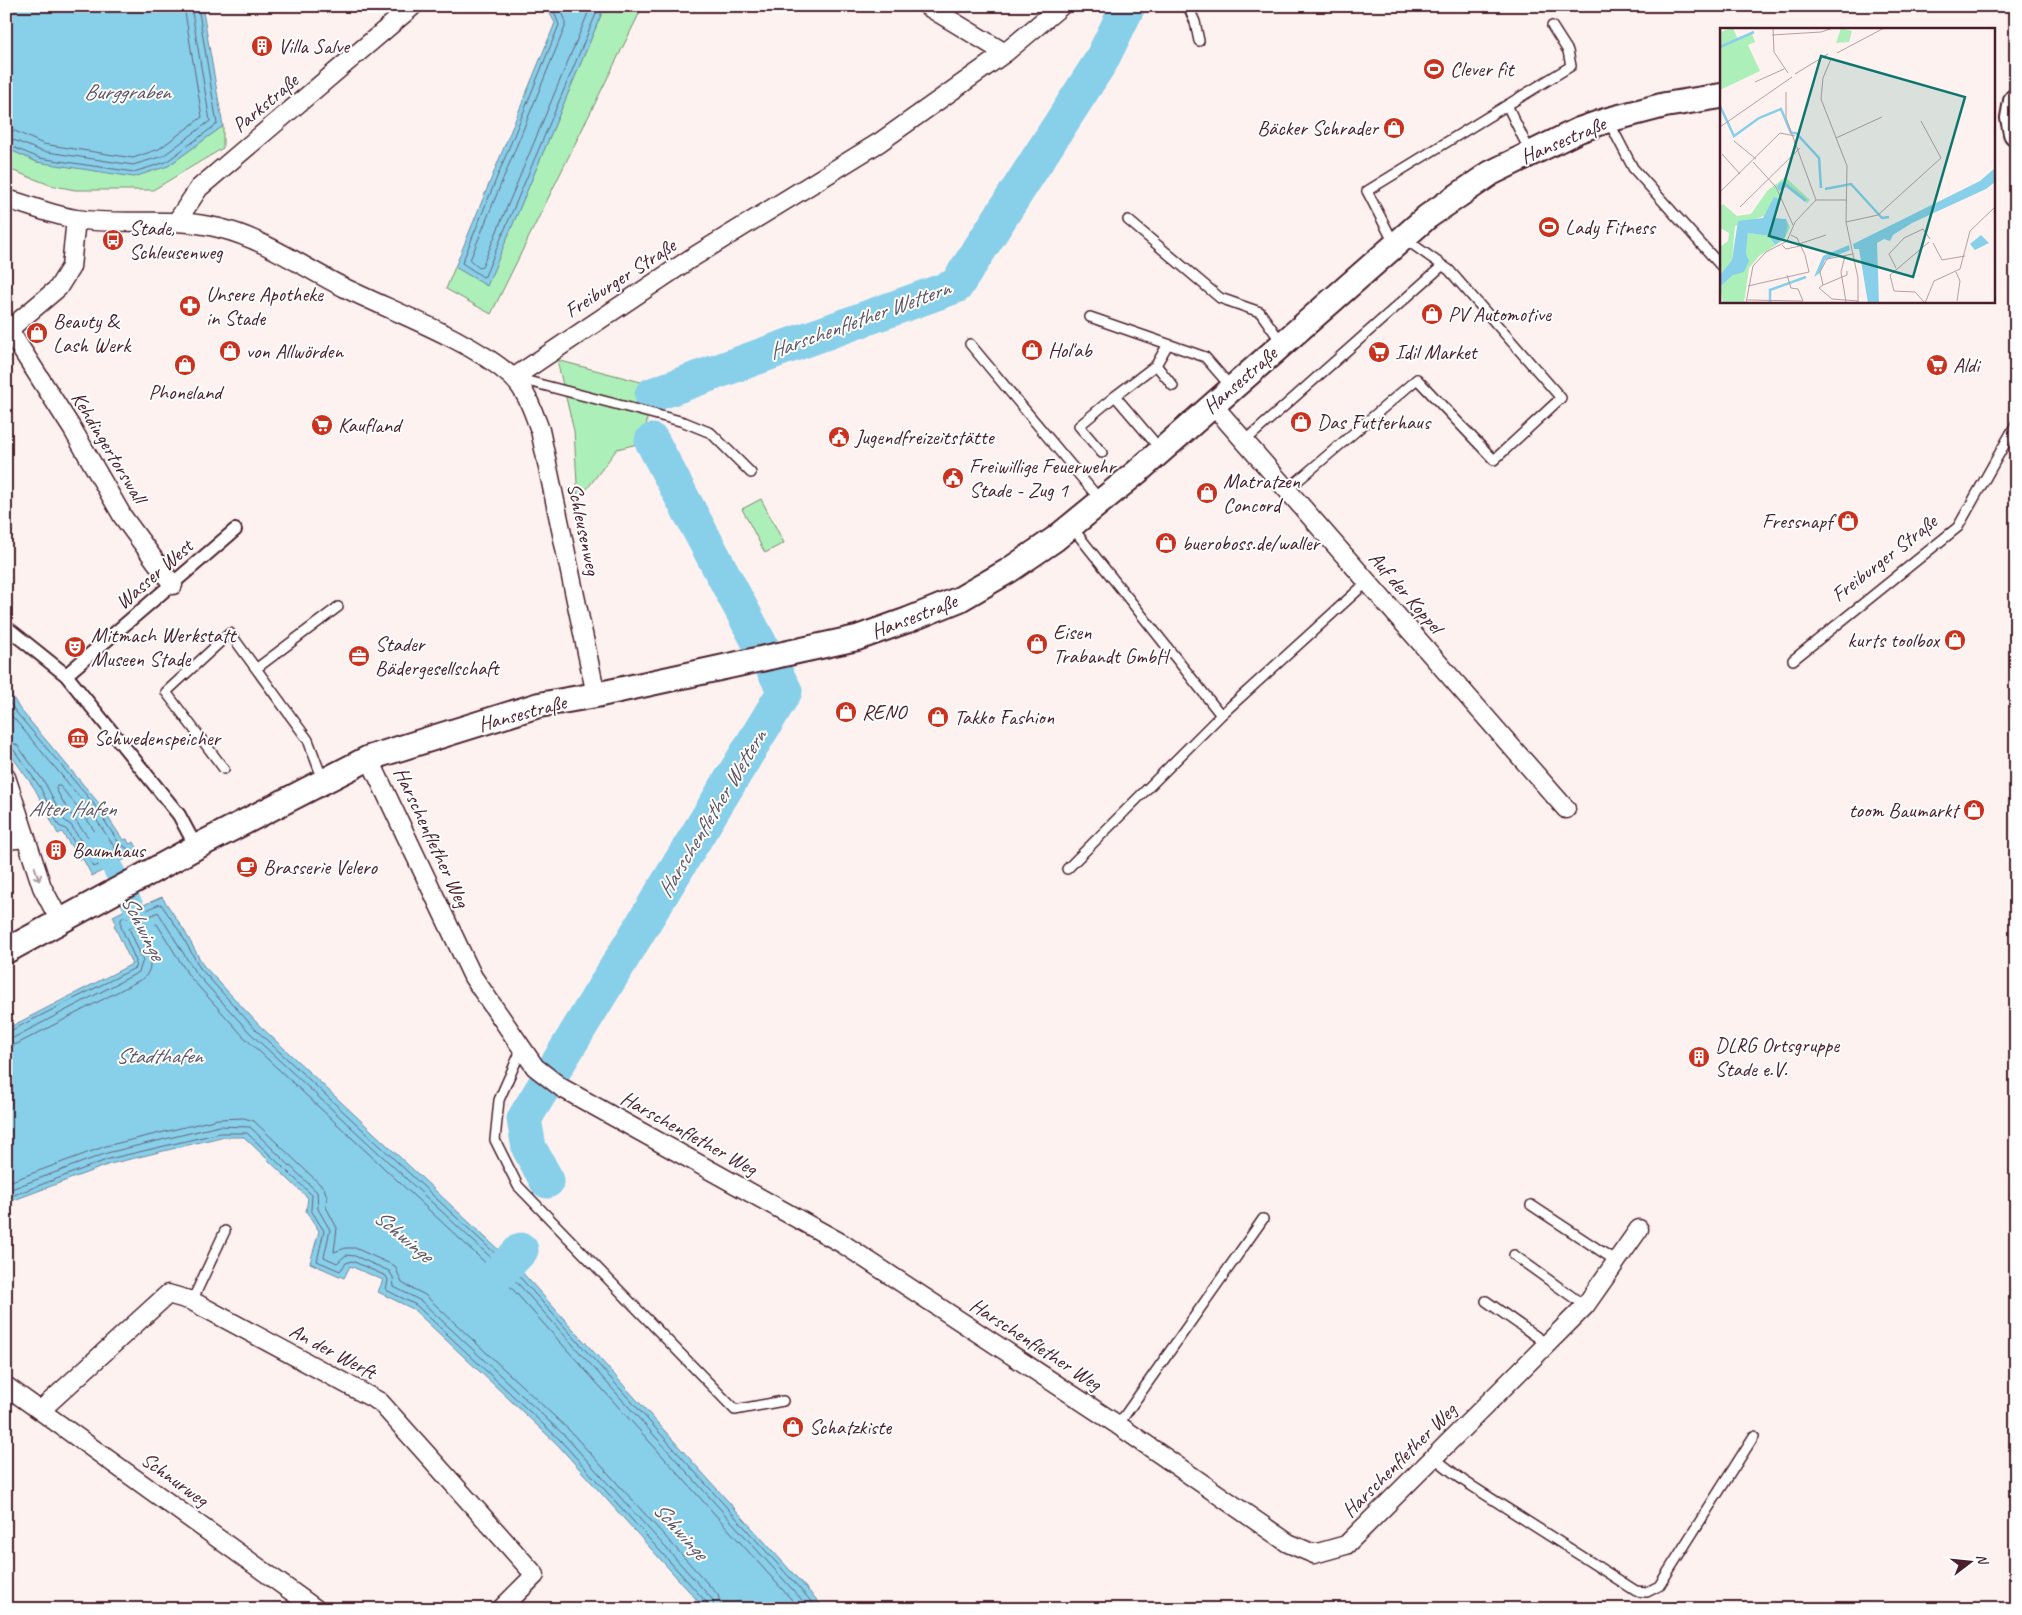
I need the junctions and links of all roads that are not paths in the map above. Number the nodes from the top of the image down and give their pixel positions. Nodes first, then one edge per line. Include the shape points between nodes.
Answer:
1 (413, 6) edge
2 (927, 6) edge
3 (1061, 6) edge
4 (1188, 6) edge
5 (1552, 26) dead end
6 (1199, 41) dead end
7 (1005, 53) junction
8 (1720, 96) edge
9 (1507, 105) junction
10 (1608, 120) junction
11 (1530, 152) junction
12 (6, 199) edge
13 (76, 219) junction
14 (1128, 220) dead end
15 (177, 221) junction
16 (1399, 241) junction
17 (1720, 265) edge
18 (1442, 266) junction
19 (1090, 317) dead end
20 (8, 331) edge
21 (1283, 343) junction
22 (970, 344) dead end
23 (1168, 344) junction
24 (1156, 365) junction
25 (513, 378) junction
26 (1173, 386) dead end
27 (1231, 387) junction
28 (1115, 396) junction
29 (1212, 404) junction
30 (2016, 424) edge
31 (1244, 442) junction
32 (1161, 450) junction
33 (1102, 453) dead end
34 (751, 473) dead end
35 (1287, 490) junction
36 (1101, 501) junction
37 (1070, 526) junction
38 (235, 530) dead end
39 (1367, 582) junction
40 (173, 585) junction
41 (338, 607) dead end
42 (6, 628) edge
43 (1793, 660) dead end
44 (257, 668) junction
45 (66, 675) junction
46 (596, 695) junction
47 (1221, 716) junction
48 (369, 758) junction
49 (224, 769) dead end
50 (6, 778) edge
51 (324, 780) junction
52 (1566, 810) dead end
53 (26, 838) junction
54 (6, 840) edge
55 (196, 847) junction
56 (1067, 870) dead end
57 (60, 921) junction
58 (6, 951) edge
59 (522, 1048) junction
60 (1531, 1206) dead end
61 (1263, 1219) dead end
62 (1639, 1228) dead end
63 (225, 1231) dead end
64 (1514, 1255) dead end
65 (1616, 1261) junction
66 (192, 1301) junction
67 (1486, 1301) dead end
68 (1585, 1306) junction
69 (1547, 1344) junction
70 (6, 1386) edge
71 (783, 1401) dead end
72 (42, 1410) junction
73 (1118, 1425) junction
74 (1754, 1436) dead end
75 (1433, 1457) junction
76 (316, 1609) edge
77 (501, 1609) edge

1 - 15 street, Parkstraße via 199,188
2 - 7 street
3 - 7 street, Freiburger Straße
4 - 6 lane
5 - 9 lane via 1568,51 1572,66
7 - 25 street, Freiburger Straße via 880,142 690,259
8 - 10 main road, Hansestraße via 1665,105
9 - 11 lane
9 - 16 lane via 1367,191
10 - 11 main road, Hansestraße
10 - 17 lane via 1633,168
11 - 16 main road, Hansestraße via 1483,178
12 - 13 street
13 - 15 street
13 - 20 street via 71,267 58,288
14 - 21 lane via 1220,298 1260,312
15 - 25 street via 220,228 260,242 483,356
16 - 18 lane
16 - 21 main road, Hansestraße
18 - 31 lane
18 - 35 lane via 1449,270 1561,398 1494,460 1417,380
19 - 23 lane
20 - 40 street, Kehdingertorswall via 73,430 124,517
21 - 27 main road, Hansestraße
22 - 36 lane
23 - 24 lane
23 - 27 lane via 1205,357
24 - 26 lane
24 - 28 lane
25 - 34 lane via 684,422 711,433
25 - 46 street, Schleusenweg via 525,392 540,430
27 - 29 main road, Hansestraße
28 - 32 lane
28 - 33 lane via 1078,426
29 - 31 street, Auf der Koppel
29 - 32 main road, Hansestraße
30 - 43 lane, Freiburger Straße via 1958,527
31 - 35 street, Auf der Koppel
32 - 36 main road, Hansestraße
35 - 39 street, Auf der Koppel
36 - 37 main road, Hansestraße
37 - 46 main road, Hansestraße via 1008,571 960,599 908,620 857,638
37 - 47 lane
38 - 40 street, Wasser West
39 - 47 lane
39 - 52 street, Auf der Koppel
40 - 45 street, Wasser West
41 - 44 lane
42 - 45 street
44 - 49 lane via 230,633 166,692
44 - 51 lane via 308,740
45 - 55 street via 179,815
46 - 48 main road, Hansestraße via 539,705
47 - 56 lane
48 - 51 main road, Hansestraße
48 - 59 street, Harschenflether Weg via 473,977
50 - 53 street
51 - 55 main road, Hansestraße
53 - 54 street
53 -> 57 street via 42,887
55 - 57 main road, Hansestraße
57 - 58 main road, Hansestraße
59 - 71 lane via 499,1100 495,1140 518,1186 735,1410
59 - 73 street, Harschenflether Weg via 535,1067 562,1088 843,1244
60 - 65 lane
61 - 73 lane
62 - 65 street, Harschenflether Weg
63 - 66 lane
64 - 68 lane
65 - 68 street, Harschenflether Weg
66 - 72 street, An der Werft via 168,1294
66 - 77 street, An der Werft via 380,1402 535,1575
67 - 69 lane
68 - 69 street, Harschenflether Weg
69 - 75 street, Harschenflether Weg
70 - 72 street, Schnurweg
72 - 76 street, Schnurweg
73 - 75 street, Harschenflether Weg via 1288,1543 1314,1554 1346,1545
74 - 75 lane via 1659,1586 1648,1592 1636,1591 1464,1481

